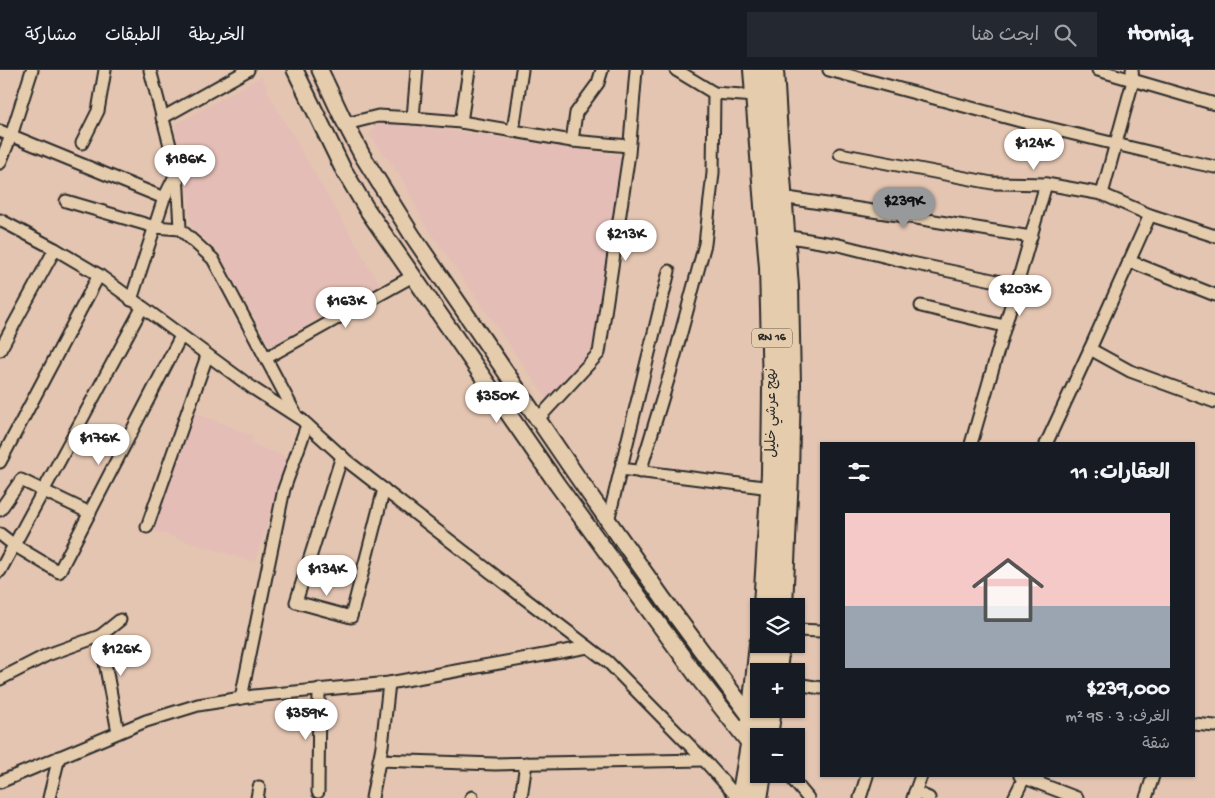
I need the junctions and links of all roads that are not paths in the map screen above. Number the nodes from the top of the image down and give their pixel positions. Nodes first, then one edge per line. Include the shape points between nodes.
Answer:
1 (32, 70) edge
2 (105, 70) edge
3 (150, 70) edge
4 (248, 70) edge
5 (295, 70) edge
6 (320, 70) edge
7 (417, 70) edge
8 (469, 70) edge
9 (522, 70) edge
10 (602, 70) edge
11 (636, 70) edge
12 (676, 70) edge
13 (754, 70) edge
14 (773, 70) edge
15 (829, 70) edge
16 (1098, 70) edge
17 (1132, 75) edge
18 (714, 93) junction
19 (756, 96) junction
20 (1215, 104) edge
21 (162, 118) junction
22 (413, 118) junction
23 (461, 122) junction
24 (346, 124) junction
25 (0, 131) edge
26 (512, 131) junction
27 (12, 136) junction
28 (572, 141) junction
29 (82, 143) dead end
30 (1116, 144) junction
31 (629, 146) junction
32 (840, 154) dead end
33 (0, 162) edge
34 (1215, 167) edge
35 (177, 172) junction
36 (1046, 184) junction
37 (1102, 194) junction
38 (781, 197) junction
39 (164, 198) junction
40 (66, 201) dead end
41 (1150, 215) junction
42 (0, 220) edge
43 (155, 227) junction
44 (180, 229) junction
45 (784, 236) junction
46 (1215, 236) edge
47 (1031, 237) junction
48 (55, 249) junction
49 (1129, 261) junction
50 (669, 272) dead end
51 (99, 276) junction
52 (413, 276) junction
53 (1016, 285) junction
54 (1215, 295) edge
55 (131, 300) junction
56 (922, 306) dead end
57 (142, 308) junction
58 (1004, 326) junction
59 (181, 336) junction
60 (1090, 349) junction
61 (0, 350) edge
62 (207, 356) junction
63 (266, 358) junction
64 (1215, 402) edge
65 (296, 417) junction
66 (538, 419) junction
67 (307, 425) junction
68 (972, 442) edge
69 (1047, 442) edge
70 (342, 456) junction
71 (0, 462) edge
72 (621, 469) junction
73 (640, 472) junction
74 (771, 488) junction
75 (384, 489) junction
76 (43, 491) junction
77 (0, 510) edge
78 (90, 513) junction
79 (608, 521) junction
80 (147, 527) dead end
81 (0, 534) edge
82 (14, 545) junction
83 (0, 571) edge
84 (764, 598) edge
85 (782, 598) edge
86 (120, 620) dead end
87 (805, 630) edge
88 (820, 631) edge
89 (100, 636) junction
90 (588, 647) junction
91 (759, 653) edge
92 (0, 679) edge
93 (389, 683) junction
94 (805, 685) edge
95 (820, 688) edge
96 (319, 690) junction
97 (241, 698) junction
98 (752, 719) junction
99 (1195, 724) edge
100 (1215, 726) edge
101 (755, 728) edge
102 (118, 732) junction
103 (750, 733) edge
104 (58, 757) junction
105 (379, 760) junction
106 (704, 760) junction
107 (526, 763) junction
108 (750, 770) edge
109 (867, 777) edge
110 (921, 777) edge
111 (1022, 777) edge
112 (1153, 777) edge
113 (0, 782) edge
114 (760, 783) edge
115 (796, 783) edge
116 (318, 792) dead end
117 (914, 795) edge
118 (48, 798) edge
119 (372, 798) edge
120 (521, 798) edge
121 (740, 798) edge
122 (757, 798) edge
123 (808, 798) edge
124 (860, 798) edge
125 (929, 798) edge
126 (1014, 798) edge
127 (1076, 798) edge
128 (1146, 798) edge

1 - 27 street
2 - 29 street via 98,111
3 - 21 street
4 - 21 street
5 - 52 street via 356,192
6 - 24 street
7 - 22 street
8 - 23 street
9 - 26 street
10 - 28 street via 598,83 576,113
11 - 31 street
12 - 18 street
13 - 19 highway, نهج عرشي خليل / RN 16
14 - 38 highway, نهج عرشي خليل / RN 16
15 - 30 street
16 - 17 street
17 - 20 street
17 - 30 street
18 - 19 street
18 - 73 street via 713,173 705,244
19 - 74 highway, نهج عرشي خليل / RN 16 via 770,267
21 - 35 street
22 - 23 street
22 - 24 street via 378,116
23 - 26 street
24 - 66 street via 412,234
25 - 27 street
26 - 28 street
27 - 33 street
27 - 39 street
28 - 31 street
30 - 34 street
30 - 37 street
31 - 66 street via 599,353
32 - 36 street via 992,184
35 - 39 street
35 - 44 street
36 - 37 street
36 - 47 street
37 - 41 street
38 - 45 highway, نهج عرشي خليل / RN 16
38 - 47 street
39 - 43 street
40 - 43 street
41 - 46 street
41 - 49 street
42 - 48 street
43 - 44 street
43 - 55 street
44 - 63 street via 213,258
45 - 53 street
45 - 85 highway, نهج عرشي خليل / RN 16 via 790,384
47 - 53 street
48 - 51 street
48 - 61 street
49 - 54 street
49 - 60 street
50 - 72 street
51 - 55 street
51 - 71 street
52 - 63 street
52 - 103 street via 557,484 699,679
53 - 58 street
55 - 57 street
56 - 58 street
57 - 59 street
57 - 76 street
58 - 68 street
59 - 62 street
59 - 78 street
60 - 64 street via 1130,371
60 - 69 street
62 - 65 street
62 - 80 street
63 - 65 street
65 - 67 street
66 - 79 street
67 - 70 street
67 - 97 street via 284,489
70 - 75 street
70 - 75 street via 296,602 352,617
72 - 73 street
72 - 79 street
73 - 74 street
74 - 84 highway, نهج عرشي خليل / RN 16
75 - 90 street
76 - 77 street via 22,480
76 - 78 street
76 - 82 street
78 - 82 street via 59,572
79 - 98 street
81 - 82 street
82 - 83 street
86 - 89 street
87 - 88 street
89 - 92 street via 47,655
89 - 102 street
90 - 93 street
90 - 106 street via 608,662
91 - 98 highway
93 - 96 street
93 - 105 street
94 - 95 street
96 - 97 street
96 - 116 street
97 - 102 street via 198,705
98 - 101 highway
99 - 100 street
102 - 104 street
104 - 113 street
104 - 118 street
105 - 107 street
105 - 119 street
106 - 107 street
106 - 121 street
107 - 120 street
108 - 121 highway
109 - 124 street
110 - 117 street
111 - 126 street
111 - 127 street
112 - 128 street
114 - 122 highway
115 - 123 street
117 - 125 street

